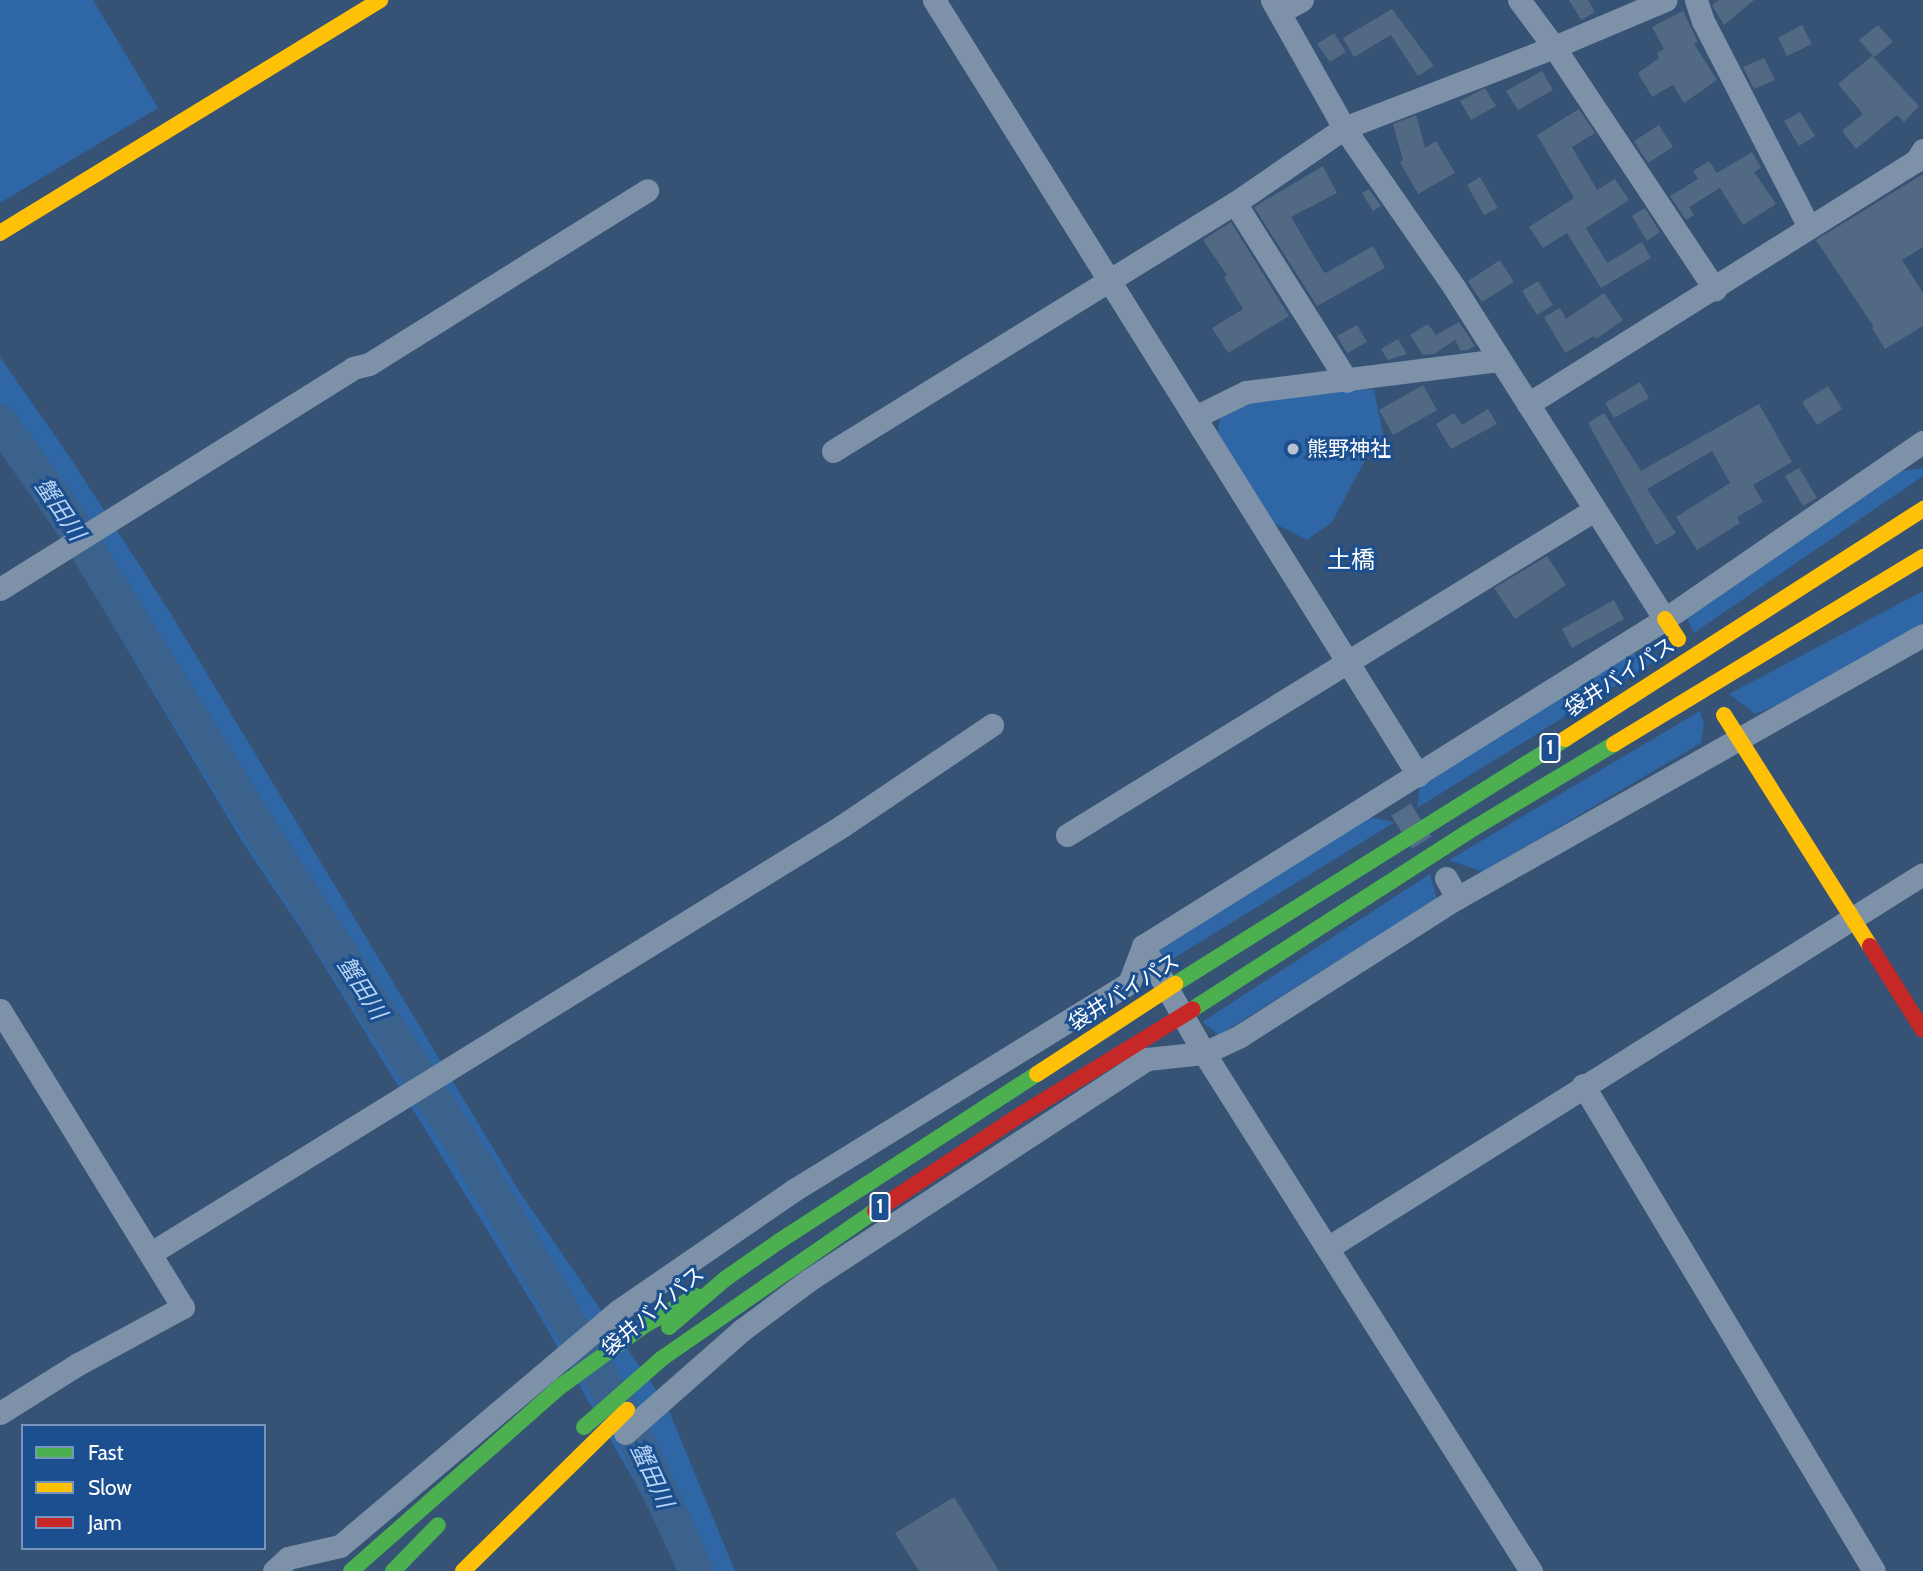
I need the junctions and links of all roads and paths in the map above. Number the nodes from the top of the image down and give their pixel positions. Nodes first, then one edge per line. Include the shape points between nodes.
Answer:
1 (380, 0) edge
2 (1302, 0) edge
3 (1519, 0) edge
4 (1664, 0) edge
5 (1696, 0) edge
6 (937, 1) edge
7 (1276, 6) edge
8 (1554, 47) junction
9 (1344, 128) junction
10 (1923, 150) edge
11 (647, 190) dead end
12 (1235, 203) junction
13 (1809, 226) junction
14 (0, 233) edge
15 (1110, 281) junction
16 (1715, 289) junction
17 (1498, 360) junction
18 (1347, 381) junction
19 (1528, 404) junction
20 (1195, 417) junction
21 (1923, 442) edge
22 (833, 451) dead end
23 (1918, 503) edge
24 (1594, 510) junction
25 (1923, 556) edge
26 (1923, 568) edge
27 (1878, 584) junction
28 (0, 589) edge
29 (1671, 629) junction
30 (1923, 635) edge
31 (1346, 661) junction
32 (1724, 715) dead end
33 (992, 725) dead end
34 (1739, 738) junction
35 (1418, 775) junction
36 (1067, 835) dead end
37 (1923, 874) edge
38 (1853, 916) junction
39 (1143, 946) junction
40 (3, 1023) edge
41 (1923, 1030) edge
42 (1204, 1053) junction
43 (1583, 1085) junction
44 (1329, 1247) junction
45 (151, 1253) junction
46 (725, 1279) junction
47 (658, 1337) dead end
48 (0, 1413) edge
49 (591, 1438) junction
50 (450, 1514) dead end
51 (274, 1571) edge
52 (351, 1571) edge
53 (393, 1571) edge
54 (463, 1571) edge
55 (486, 1571) edge
56 (1531, 1571) edge
57 (1874, 1571) edge

1 - 14 main road
2 - 7 street
3 - 8 street
4 - 8 street
5 - 13 street
6 - 15 street
7 - 9 street
8 - 9 street
8 - 16 street
9 - 12 street
9 - 17 street via 1454,287
10 - 13 street via 1916,161
11 - 28 street
12 - 15 street
12 - 18 street
13 - 16 street
15 - 20 street
15 - 22 street
16 - 19 street
17 - 18 street
17 - 19 street
18 - 20 street via 1246,392
19 - 24 street
20 - 31 street
21 - 29 street
23 - 46 main road, 袋井バイパス / 1, bridge via 1857,549 1001,1095
24 - 29 street
24 - 31 street
25 - 27 main road, 袋井バイパス / 1
26 - 27 main road
27 - 49 main road, 袋井バイパス / 1, bridge via 1466,833 1017,1117 793,1265 661,1359
29 - 35 street
30 - 34 street
31 - 35 street
31 - 36 street
32 - 34 main road
33 - 45 street via 842,826
34 - 38 main road
34 - 42 street via 1451,888 1240,1036
35 - 39 street via 1396,801
37 - 38 street
38 - 41 main road
38 - 43 street
39 - 42 street
39 - 51 street via 1129,983 794,1190 618,1311 340,1546 288,1558
40 - 45 street
42 - 44 street
42 - 49 street via 1146,1059 809,1280 742,1330 657,1404
43 - 44 street
43 - 57 street
44 - 56 street
45 - 48 street via 183,1307
46 - 47 main road, 袋井バイパス / 1, bridge
46 - 52 main road, bridge via 645,1325 561,1386
49 - 54 main road, 袋井バイパス
49 - 55 street
50 - 53 main road

